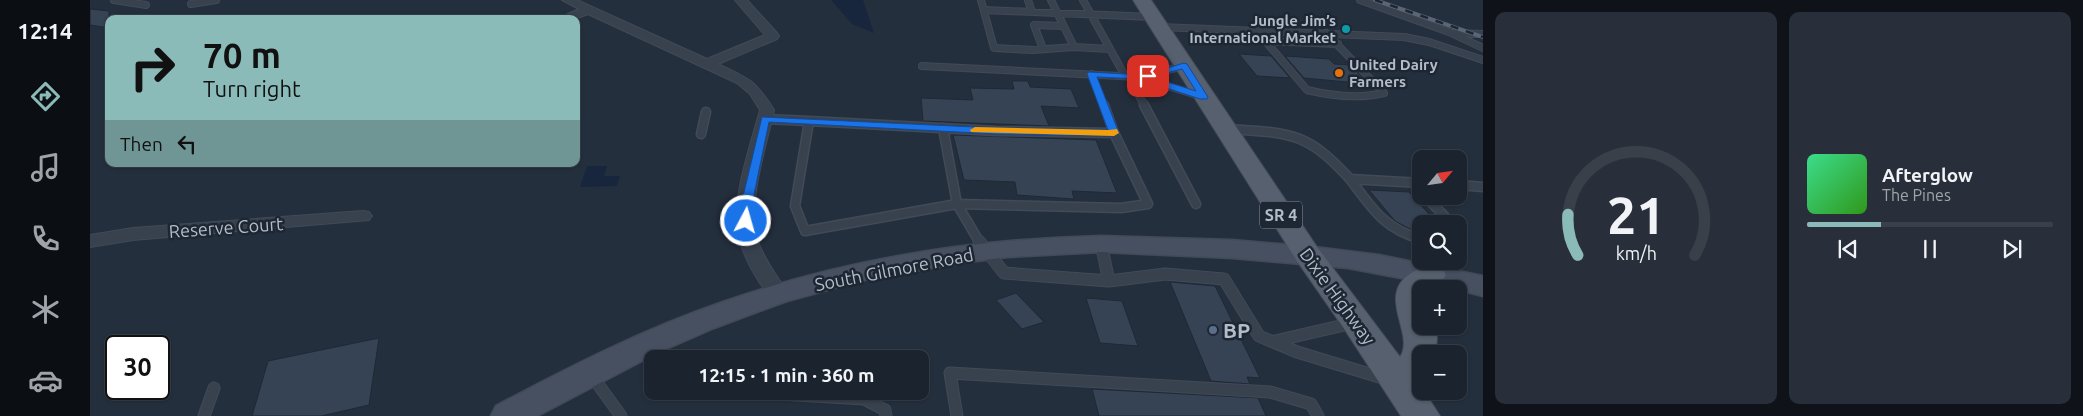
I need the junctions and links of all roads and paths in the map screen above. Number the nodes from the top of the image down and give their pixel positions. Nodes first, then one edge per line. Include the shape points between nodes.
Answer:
1 (114, 0) edge
2 (216, 0) edge
3 (568, 0) edge
4 (741, 0) edge
5 (981, 0) edge
6 (1028, 0) edge
7 (1051, 0) edge
8 (1082, 0) edge
9 (1142, 0) edge
10 (1360, 0) edge
11 (131, 1) edge
12 (191, 4) dead end
13 (146, 5) dead end
14 (588, 10) junction
15 (984, 10) junction
16 (1032, 12) junction
17 (1056, 13) junction
18 (1090, 14) junction
19 (574, 15) edge
20 (1156, 22) junction
21 (1063, 26) junction
22 (1257, 31) junction
23 (1450, 32) junction
24 (1326, 33) junction
25 (1483, 34) edge
26 (1266, 41) junction
27 (1338, 44) junction
28 (1074, 47) junction
29 (1483, 48) edge
30 (1044, 49) junction
31 (1110, 49) junction
32 (1483, 60) edge
33 (707, 64) junction
34 (922, 66) dead end
35 (1184, 66) junction
36 (1092, 74) junction
37 (1127, 76) junction
38 (1139, 77) junction
39 (1204, 97) junction
40 (706, 112) dead end
41 (765, 119) junction
42 (809, 121) junction
43 (943, 128) junction
44 (1224, 129) junction
45 (1114, 133) junction
46 (701, 134) dead end
47 (1350, 179) junction
48 (1412, 182) edge
49 (1468, 186) edge
50 (1483, 187) edge
51 (957, 204) junction
52 (1196, 204) dead end
53 (1434, 205) edge
54 (1443, 215) edge
55 (363, 216) dead end
56 (1412, 237) edge
57 (90, 241) edge
58 (1101, 244) junction
59 (984, 251) junction
60 (1307, 254) junction
61 (1432, 275) junction
62 (1109, 281) junction
63 (1483, 286) edge
64 (778, 294) junction
65 (1357, 322) junction
66 (1276, 341) junction
67 (588, 372) junction
68 (1400, 384) junction
69 (214, 388) dead end
70 (866, 400) edge
71 (204, 416) edge
72 (508, 416) edge
73 (621, 416) edge
74 (886, 416) edge
75 (957, 416) edge
76 (1318, 416) edge
77 (1421, 416) edge

1 - 11 lane
2 - 12 lane
3 - 14 street
4 - 33 street via 773,36
5 - 15 lane
6 - 16 lane
7 - 17 lane
8 - 18 lane
9 - 20 main road, Dixie Highway / SR 4
10 - 23 lane
11 - 13 lane
14 - 19 street
14 - 33 street
15 - 16 lane
15 - 30 lane via 994,48
16 - 17 lane
17 - 18 lane
17 - 21 lane
18 - 20 lane
18 - 31 lane
20 - 22 lane
20 - 35 main road, Dixie Highway / SR 4
21 - 28 lane
21 - 30 lane via 1034,25
22 - 24 lane
22 - 26 lane
23 - 25 lane
23 - 29 lane
24 - 27 lane
24 - 32 lane via 1404,37 1437,44
26 - 27 lane
26 - 27 lane via 1307,90 1374,96 1384,92
28 - 30 lane
28 - 31 lane
31 - 37 lane
33 - 41 street via 742,80 756,92 767,110
34 - 36 lane
35 - 38 lane
35 - 39 main road, Dixie Highway / SR 4
36 - 37 lane
36 - 45 lane
37 - 38 lane
37 - 52 lane
38 - 39 lane
39 - 44 main road, Dixie Highway / SR 4
40 - 46 lane
41 - 42 lane
41 - 64 street via 746,209 746,233 759,268
42 - 43 lane
42 - 51 lane via 795,206 805,230
43 - 45 lane
43 - 51 lane
44 - 47 lane via 1288,134 1309,141
44 - 60 main road, Dixie Highway / SR 4
45 - 51 lane via 1148,204 1121,208
47 - 48 lane
47 - 56 lane via 1385,225
49 - 50 lane
51 - 59 lane
53 - 54 lane
55 - 57 street, Reserve Court via 133,234
58 - 59 main road, South Gilmore Road
58 - 60 main road, South Gilmore Road
58 - 62 lane
59 - 62 lane via 1004,273
59 - 64 main road, South Gilmore Road via 887,267
60 - 61 main road, South Gilmore Road
60 - 65 main road, Dixie Highway / SR 4
61 - 63 main road, South Gilmore Road
61 - 68 main road via 1414,285 1412,311 1420,337 1419,356
62 - 66 lane via 1164,274 1224,279 1260,336
64 - 67 main road, South Gilmore Road via 691,326
65 - 66 lane
65 - 68 main road, Dixie Highway / SR 4
66 - 68 lane via 1297,352
67 - 72 main road, South Gilmore Road
67 - 73 lane
68 - 77 main road, Dixie Highway / SR 4
69 - 71 lane
70 - 74 lane via 885,410
75 - 76 lane via 950,373 1270,392 1311,404

